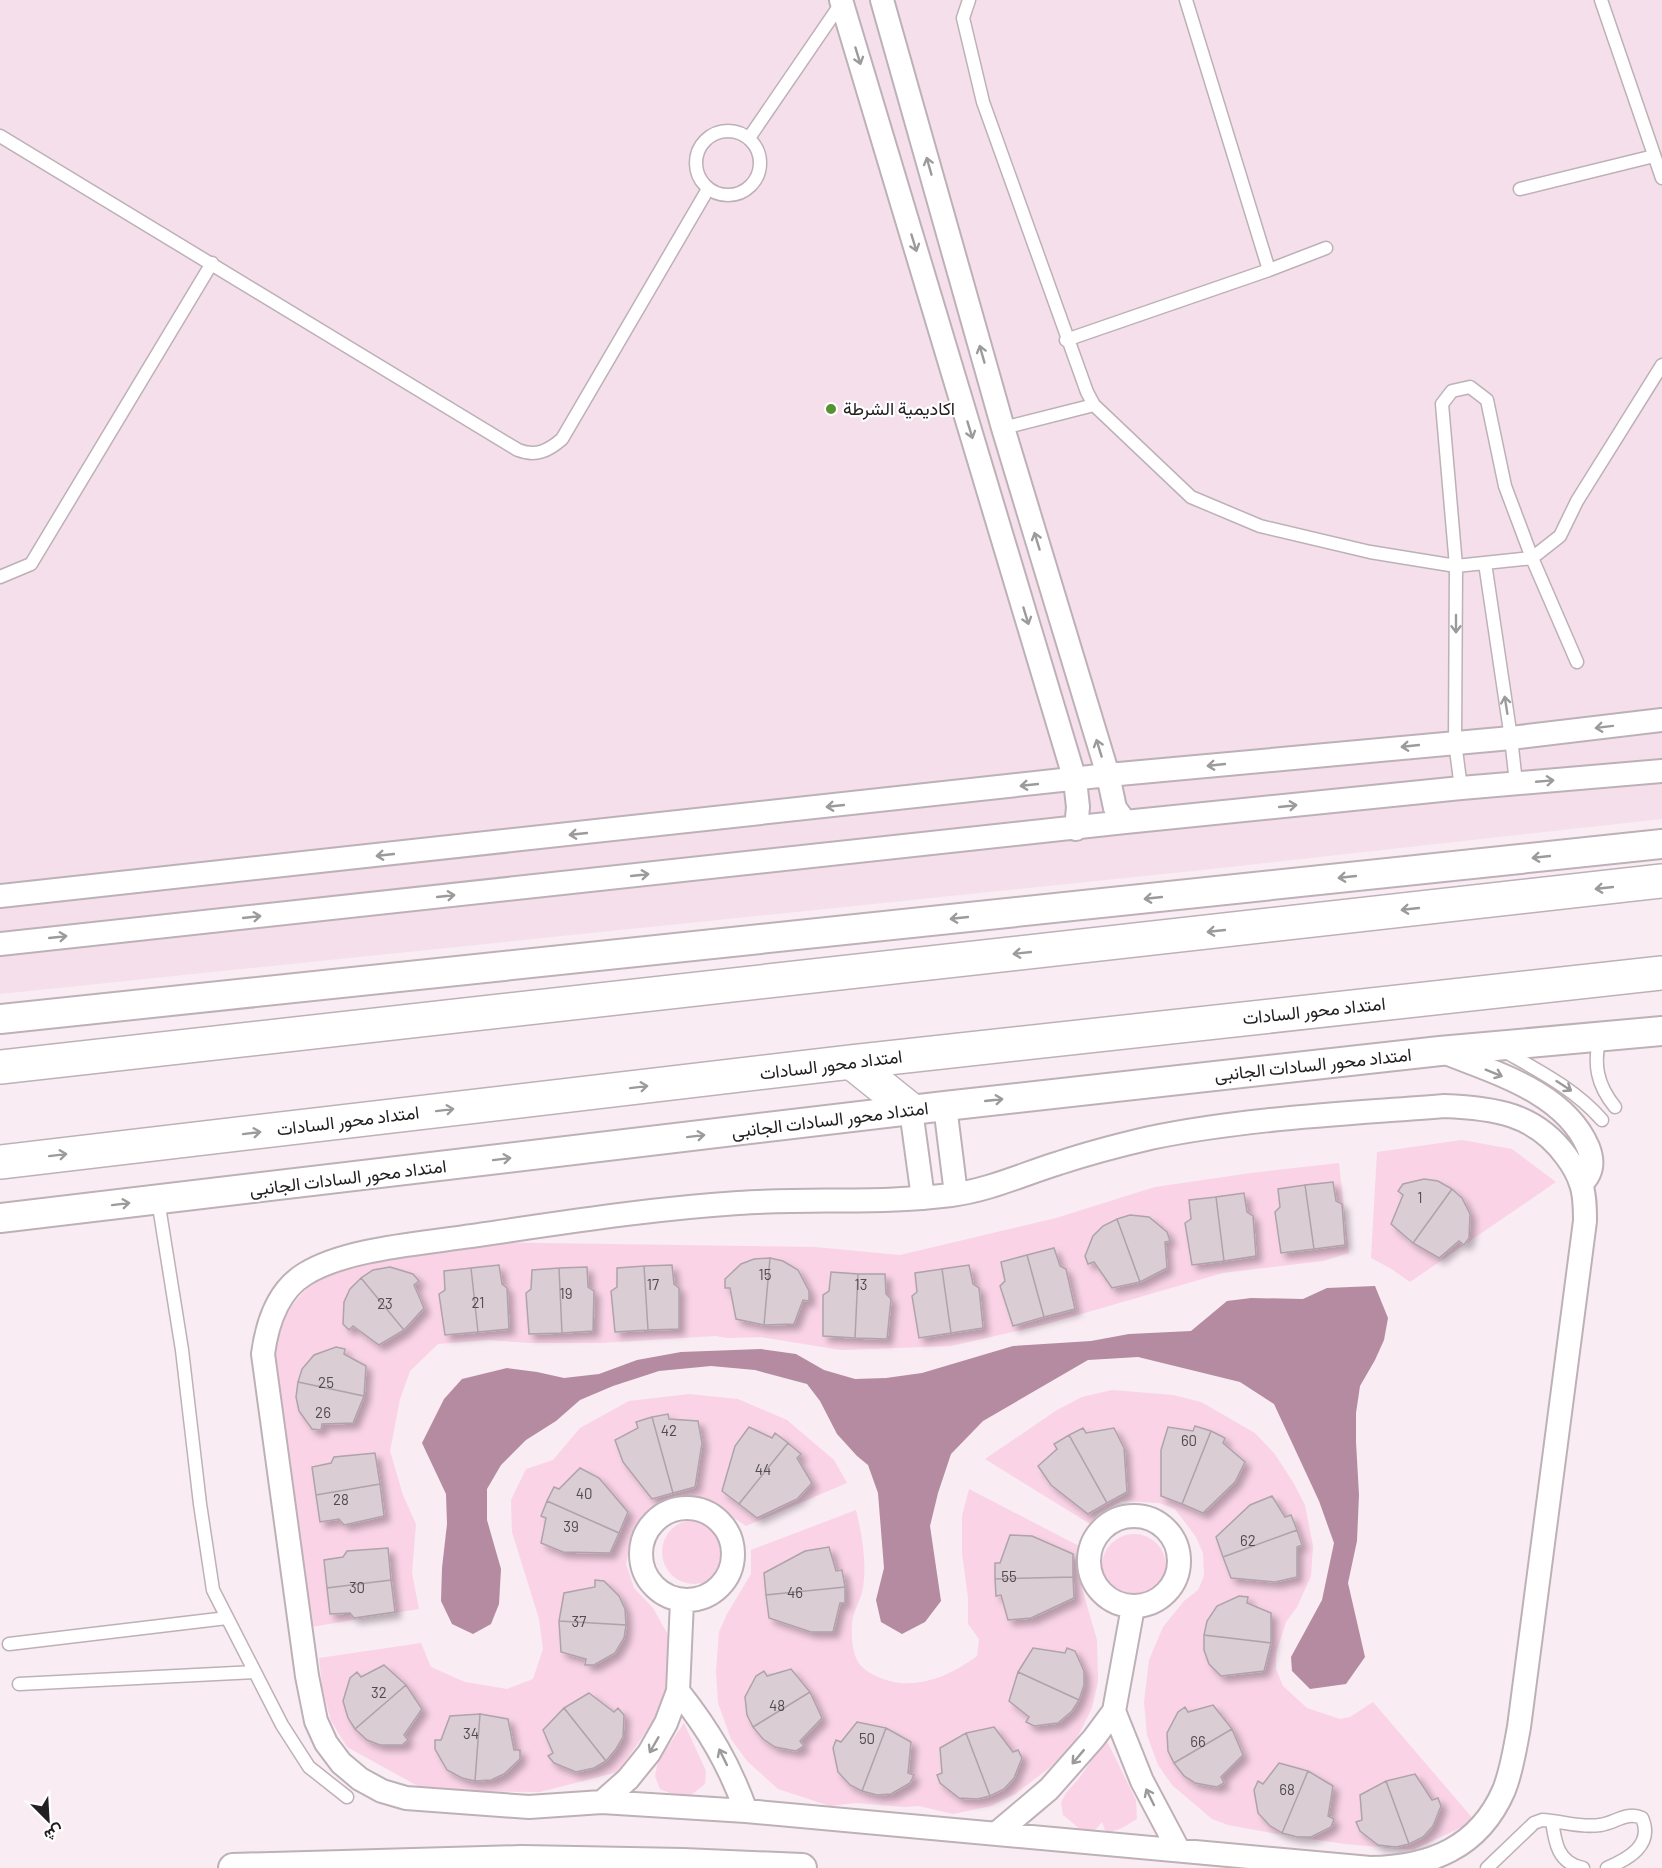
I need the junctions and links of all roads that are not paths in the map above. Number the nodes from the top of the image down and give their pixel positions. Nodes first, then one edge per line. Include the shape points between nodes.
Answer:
1 (882, 0) edge
2 (969, 0) edge
3 (1186, 0) edge
4 (1601, 0) edge
5 (841, 1) edge
6 (0, 136) edge
7 (748, 138) junction
8 (1654, 156) junction
9 (1662, 178) edge
10 (708, 189) junction
11 (1520, 189) dead end
12 (1326, 248) dead end
13 (212, 263) junction
14 (1269, 270) junction
15 (1066, 340) junction
16 (1662, 365) edge
17 (1094, 405) junction
18 (1003, 428) junction
19 (1532, 558) junction
20 (1485, 563) junction
21 (1456, 566) junction
22 (0, 577) edge
23 (1577, 662) dead end
24 (1662, 720) edge
25 (1511, 738) junction
26 (1455, 742) junction
27 (1662, 771) edge
28 (1108, 776) junction
29 (1075, 780) junction
30 (1516, 783) junction
31 (1461, 788) junction
32 (1125, 822) junction
33 (1076, 828) junction
34 (1662, 844) edge
35 (1662, 881) edge
36 (0, 896) edge
37 (0, 944) edge
38 (1662, 973) edge
39 (0, 1019) edge
40 (1662, 1031) edge
41 (1600, 1037) junction
42 (1496, 1046) junction
43 (1440, 1051) junction
44 (851, 1062) junction
45 (0, 1066) edge
46 (945, 1106) junction
47 (1615, 1107) dead end
48 (911, 1110) junction
49 (1602, 1120) dead end
50 (0, 1162) edge
51 (1581, 1184) junction
52 (957, 1194) junction
53 (923, 1198) junction
54 (158, 1200) junction
55 (0, 1218) edge
56 (682, 1601) junction
57 (1132, 1606) junction
58 (227, 1618) junction
59 (9, 1644) dead end
60 (255, 1672) junction
61 (19, 1684) dead end
62 (678, 1691) junction
63 (1114, 1711) junction
64 (347, 1797) dead end
65 (602, 1802) junction
66 (746, 1811) junction
67 (1552, 1821) junction
68 (998, 1833) junction
69 (1178, 1849) junction
70 (1427, 1865) edge
71 (232, 1868) edge
72 (802, 1868) edge
73 (1487, 1868) edge
74 (1583, 1868) edge
75 (1607, 1868) edge

18 -> 1 street
2 - 15 lane via 963,18 983,102
3 - 14 lane
4 - 8 lane
5 - 7 lane
5 -> 29 street
6 - 13 lane
7 - 10 lane via 735,132 721,132 708,138 699,149 695,164
7 - 10 lane via 761,163 758,177 749,189 721,195
8 - 9 lane
8 - 11 lane
10 - 13 lane via 584,405 562,439 542,453 518,450
12 - 14 lane
13 - 22 lane via 31,564
14 - 15 lane
15 - 17 lane
16 - 19 lane via 1577,501 1560,536
17 - 18 lane
17 - 21 lane via 1191,497 1260,526 1370,552
28 -> 18 street
19 - 20 lane
19 - 21 lane via 1505,486 1487,400 1470,387 1452,391 1442,404
19 - 23 lane
20 - 21 lane
25 -> 20 lane
21 -> 26 lane
24 -> 25 street
25 - 26 street
25 - 30 lane
26 -> 28 street
26 - 31 lane
30 -> 27 street
28 - 29 street
28 - 32 street via 1115,808
29 - 33 street
29 -> 36 street
30 - 31 street
32 -> 31 street
32 - 33 street
37 -> 33 street
34 -> 39 street
35 -> 45 main road
38 - 44 main road, امتداد محور السادات
40 - 41 street, امتداد محور السادات الجانبى
41 - 42 street, امتداد محور السادات الجانبى
41 - 47 lane via 1596,1051 1599,1081
42 - 43 street, امتداد محور السادات الجانبى
42 -> 49 lane via 1571,1090
46 -> 43 street, امتداد محور السادات الجانبى
43 -> 51 street via 1527,1088 1566,1116 1584,1138 1592,1159 1589,1176
44 - 48 main road
50 -> 44 main road, امتداد محور السادات
46 - 48 street, امتداد محور السادات الجانبى
46 - 52 street
48 - 53 street
54 -> 48 street, امتداد محور السادات الجانبى
51 - 52 street via 1560,1147 1526,1120 1501,1112 1444,1106 1265,1121 1155,1137
51 - 70 street via 1585,1221 1512,1759 1504,1789 1489,1817 1467,1839
52 - 53 street
53 - 65 street via 664,1209 387,1248 305,1274 274,1310 263,1354 307,1676 316,1721 326,1743 360,1779 406,1798 529,1807
55 -> 54 street, امتداد محور السادات الجانبى
54 - 58 lane via 213,1590
56 - 56 street via 701,1599 717,1590 728,1576 734,1558 732,1540 722,1523 705,1512 686,1508 667,1513 651,1525 642,1543 642,1562 649,1581 664,1594
56 - 62 street
57 - 57 street via 1151,1603 1167,1592 1179,1567 1175,1539 1162,1524 1145,1516 1126,1516 1108,1523 1095,1537 1088,1554 1090,1574 1099,1590 1114,1602
57 - 63 street
58 - 59 lane
58 - 60 lane
60 - 61 lane
60 - 64 lane via 309,1767
62 -> 65 street via 666,1724 649,1753
66 -> 62 street via 719,1748
63 -> 68 street via 1049,1789
69 -> 63 street via 1142,1781
65 - 66 street
66 - 68 street
67 - 73 lane via 1534,1823
67 - 74 lane via 1558,1852 1567,1862
67 - 75 lane via 1592,1826 1628,1815 1642,1818 1645,1837 1639,1847
68 - 69 street
69 - 70 street via 1370,1868
71 - 72 street via 522,1860

